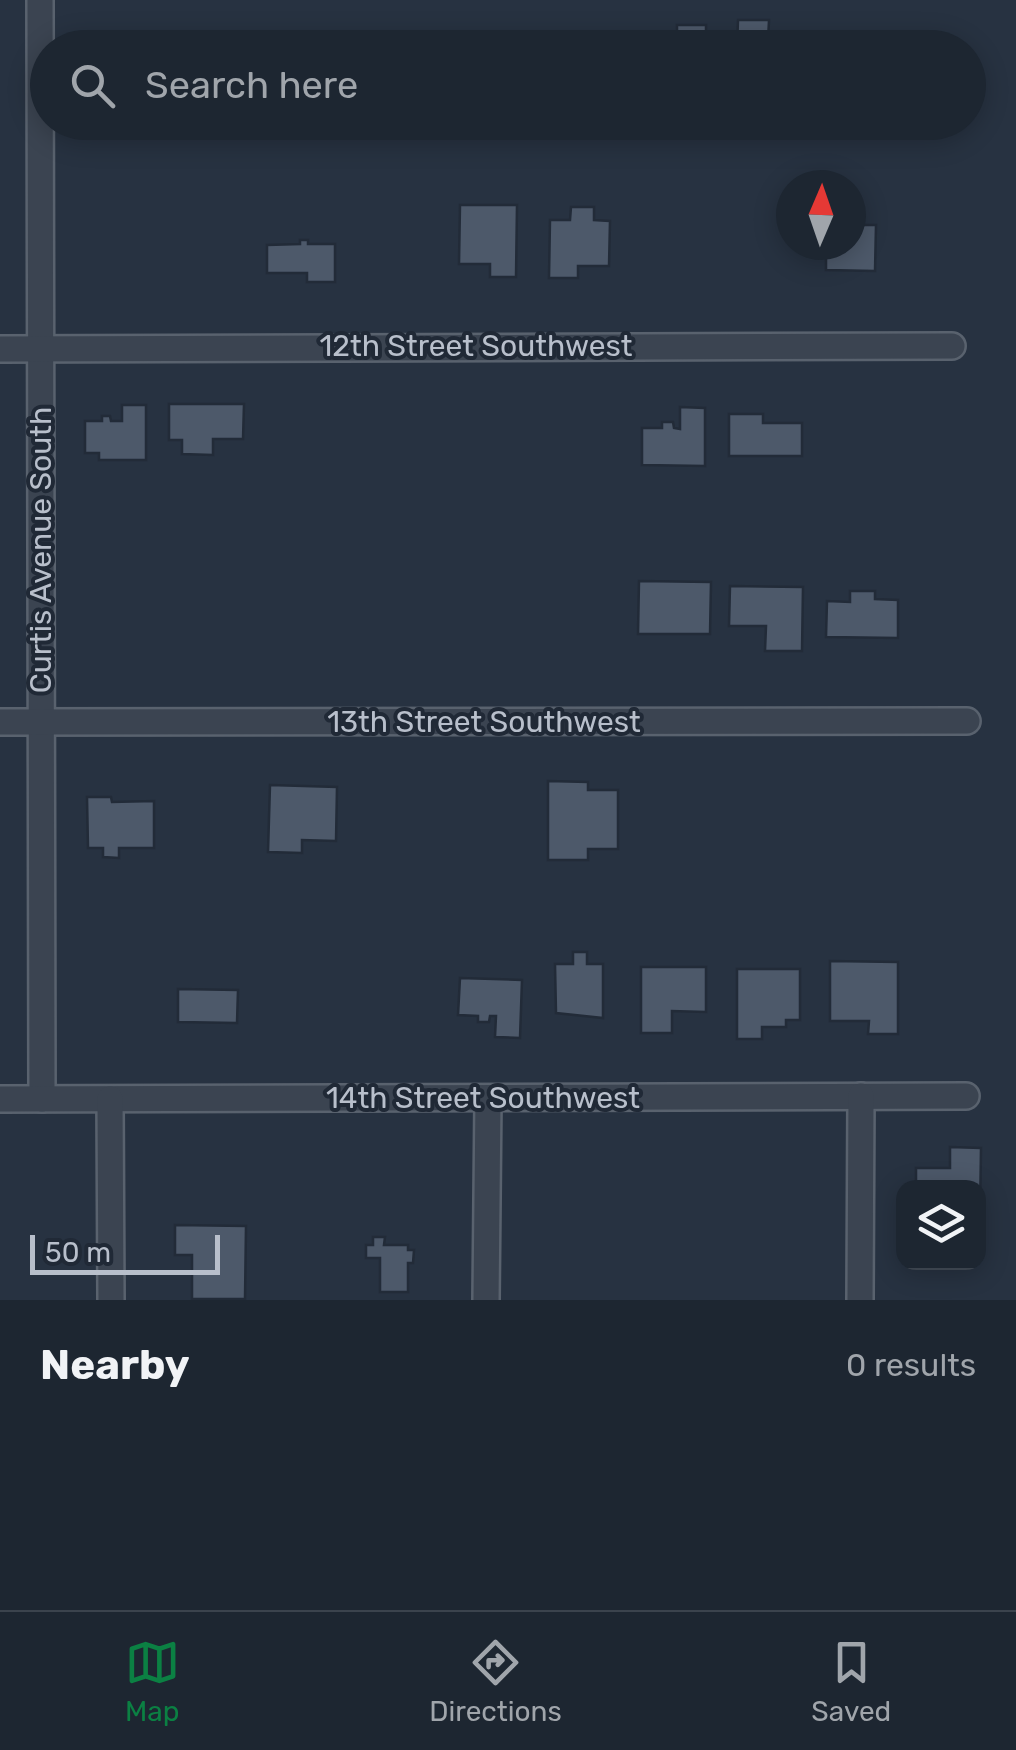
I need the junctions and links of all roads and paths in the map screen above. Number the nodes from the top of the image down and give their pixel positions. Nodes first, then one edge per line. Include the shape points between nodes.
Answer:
1 (40, 0) edge
2 (40, 30) edge
3 (40, 140) edge
4 (952, 346) dead end
5 (0, 349) edge
6 (40, 349) junction
7 (967, 721) dead end
8 (0, 722) edge
9 (42, 722) junction
10 (861, 1096) junction
11 (966, 1096) dead end
12 (488, 1098) junction
13 (0, 1099) edge
14 (42, 1099) junction
15 (110, 1099) junction
16 (110, 1300) edge
17 (486, 1300) edge
18 (860, 1300) edge

1 - 2 street, Curtis Avenue South
3 - 6 street, Curtis Avenue South
4 - 6 street, 12th Street Southwest
5 - 6 street, 12th Street Southwest
6 - 9 street, Curtis Avenue South
7 - 9 street, 13th Street Southwest
8 - 9 street, 13th Street Southwest
9 - 14 street, Curtis Avenue South
10 - 11 street, 14th Street Southwest
10 - 12 street, 14th Street Southwest
10 - 18 street
12 - 15 street, 14th Street Southwest
12 - 17 street
13 - 14 street, 14th Street Southwest
14 - 15 street, 14th Street Southwest
15 - 16 street

